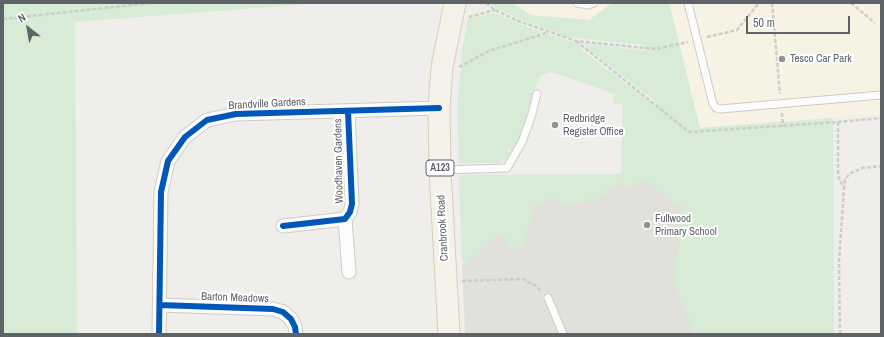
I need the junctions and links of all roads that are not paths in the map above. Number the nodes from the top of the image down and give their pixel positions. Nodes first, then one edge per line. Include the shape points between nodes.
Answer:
1 (577, 3) edge
2 (594, 3) edge
3 (688, 3) edge
4 (453, 12) edge
5 (537, 94) dead end
6 (881, 95) edge
7 (439, 108) junction
8 (348, 111) junction
9 (440, 170) junction
10 (345, 219) junction
11 (283, 226) dead end
12 (349, 272) dead end
13 (548, 298) road end
14 (160, 305) junction
15 (159, 334) edge
16 (296, 334) edge
17 (449, 334) edge
18 (563, 334) edge

1 - 2 lane
3 - 6 lane via 716,108
4 - 7 main road, Cranbrook Road / A123 via 441,80
5 - 9 lane via 522,142 507,168
7 - 8 street, Brandville Gardens
7 - 9 main road, Cranbrook Road / A123
8 - 10 street, Woodhaven Gardens via 352,204
8 - 14 street, Brandville Gardens via 236,114 207,120 184,137 168,161 161,192
9 - 17 main road, Cranbrook Road / A123
10 - 11 street, Woodhaven Gardens
10 - 12 street, Woodhaven Gardens
13 - 18 lane
14 - 15 street, Brandville Gardens
14 - 16 street, Barton Meadows via 273,309 283,312 290,319

